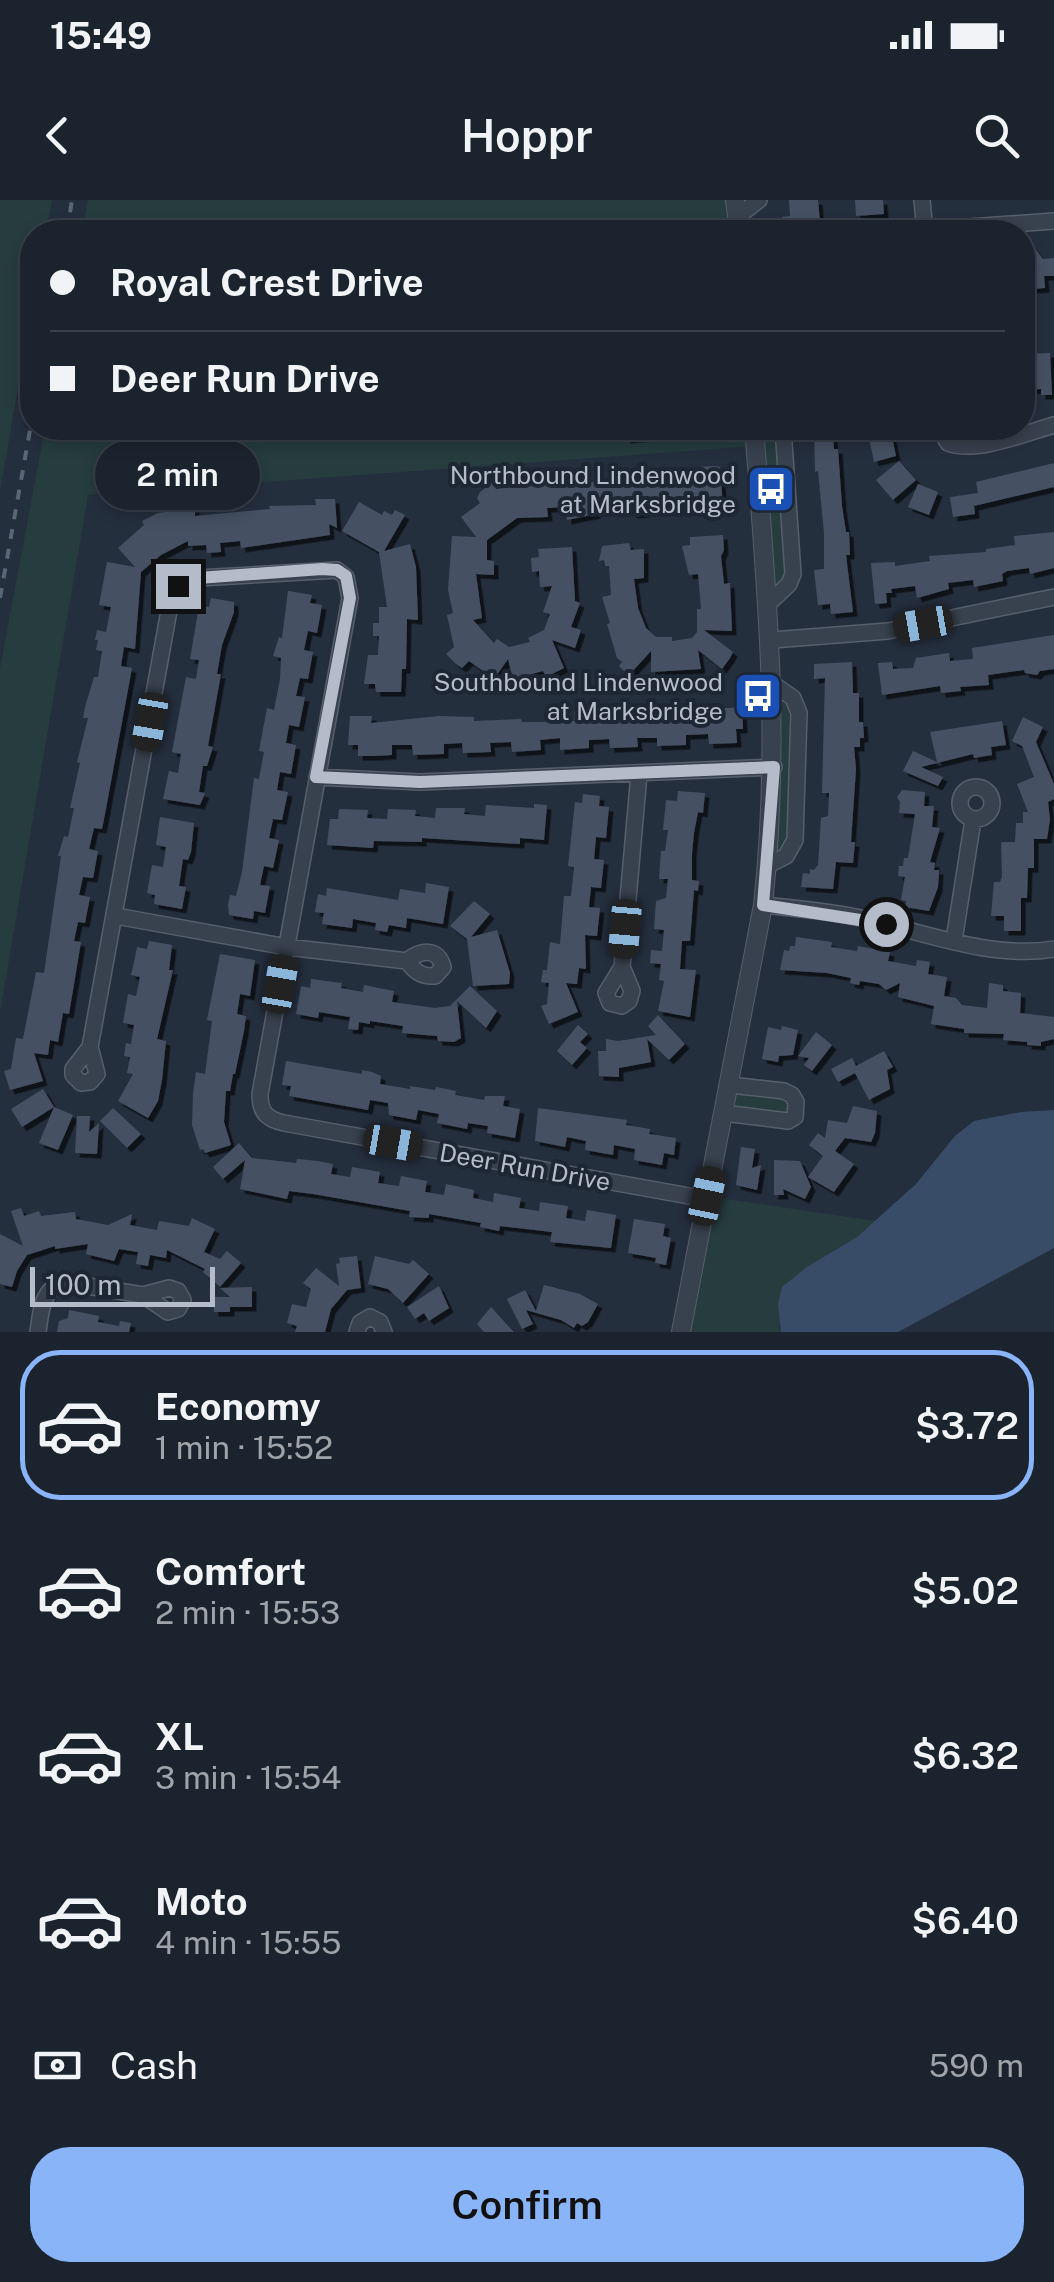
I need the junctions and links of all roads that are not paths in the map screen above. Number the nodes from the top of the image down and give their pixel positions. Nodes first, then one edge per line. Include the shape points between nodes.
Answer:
1 (758, 200) edge
2 (737, 216) edge
3 (755, 440) edge
4 (784, 440) edge
5 (946, 440) edge
6 (999, 440) edge
7 (1054, 597) edge
8 (768, 604) junction
9 (772, 640) junction
10 (773, 684) junction
11 (774, 767) junction
12 (639, 774) junction
13 (316, 777) junction
14 (974, 820) dead end
15 (768, 864) junction
16 (763, 905) junction
17 (116, 916) junction
18 (954, 940) junction
19 (287, 947) junction
20 (1054, 949) edge
21 (407, 962) dead end
22 (622, 968) dead end
23 (90, 1046) dead end
24 (730, 1084) junction
25 (724, 1113) junction
26 (706, 1199) junction
27 (143, 1296) dead end
28 (38, 1332) edge
29 (357, 1332) edge
30 (384, 1332) edge
31 (680, 1332) edge

1 - 2 street
3 - 8 street
4 - 8 street via 793,574
5 - 6 street via 957,447
7 - 9 street via 888,631
8 - 9 street
9 - 10 street
10 - 11 street
10 - 15 street via 793,698 800,725 795,840 786,856
11 - 12 street
11 - 15 street
12 - 13 street via 420,782
12 - 22 street
13 - 17 street, Deer Run Drive via 350,598 346,576 322,569 198,578 178,586
13 - 19 street, Deer Run Drive
14 - 18 street
15 - 16 street
16 - 18 street via 852,916
16 - 24 street
17 - 19 street
17 - 23 street
18 - 20 street via 1014,952
19 - 21 street
19 - 26 street, Deer Run Drive via 260,1094 269,1120
24 - 25 street
24 - 25 street via 792,1095 797,1110 779,1121
25 - 26 street
26 - 31 street
27 - 28 street via 55,1284 43,1302
29 - 30 street via 370,1317

